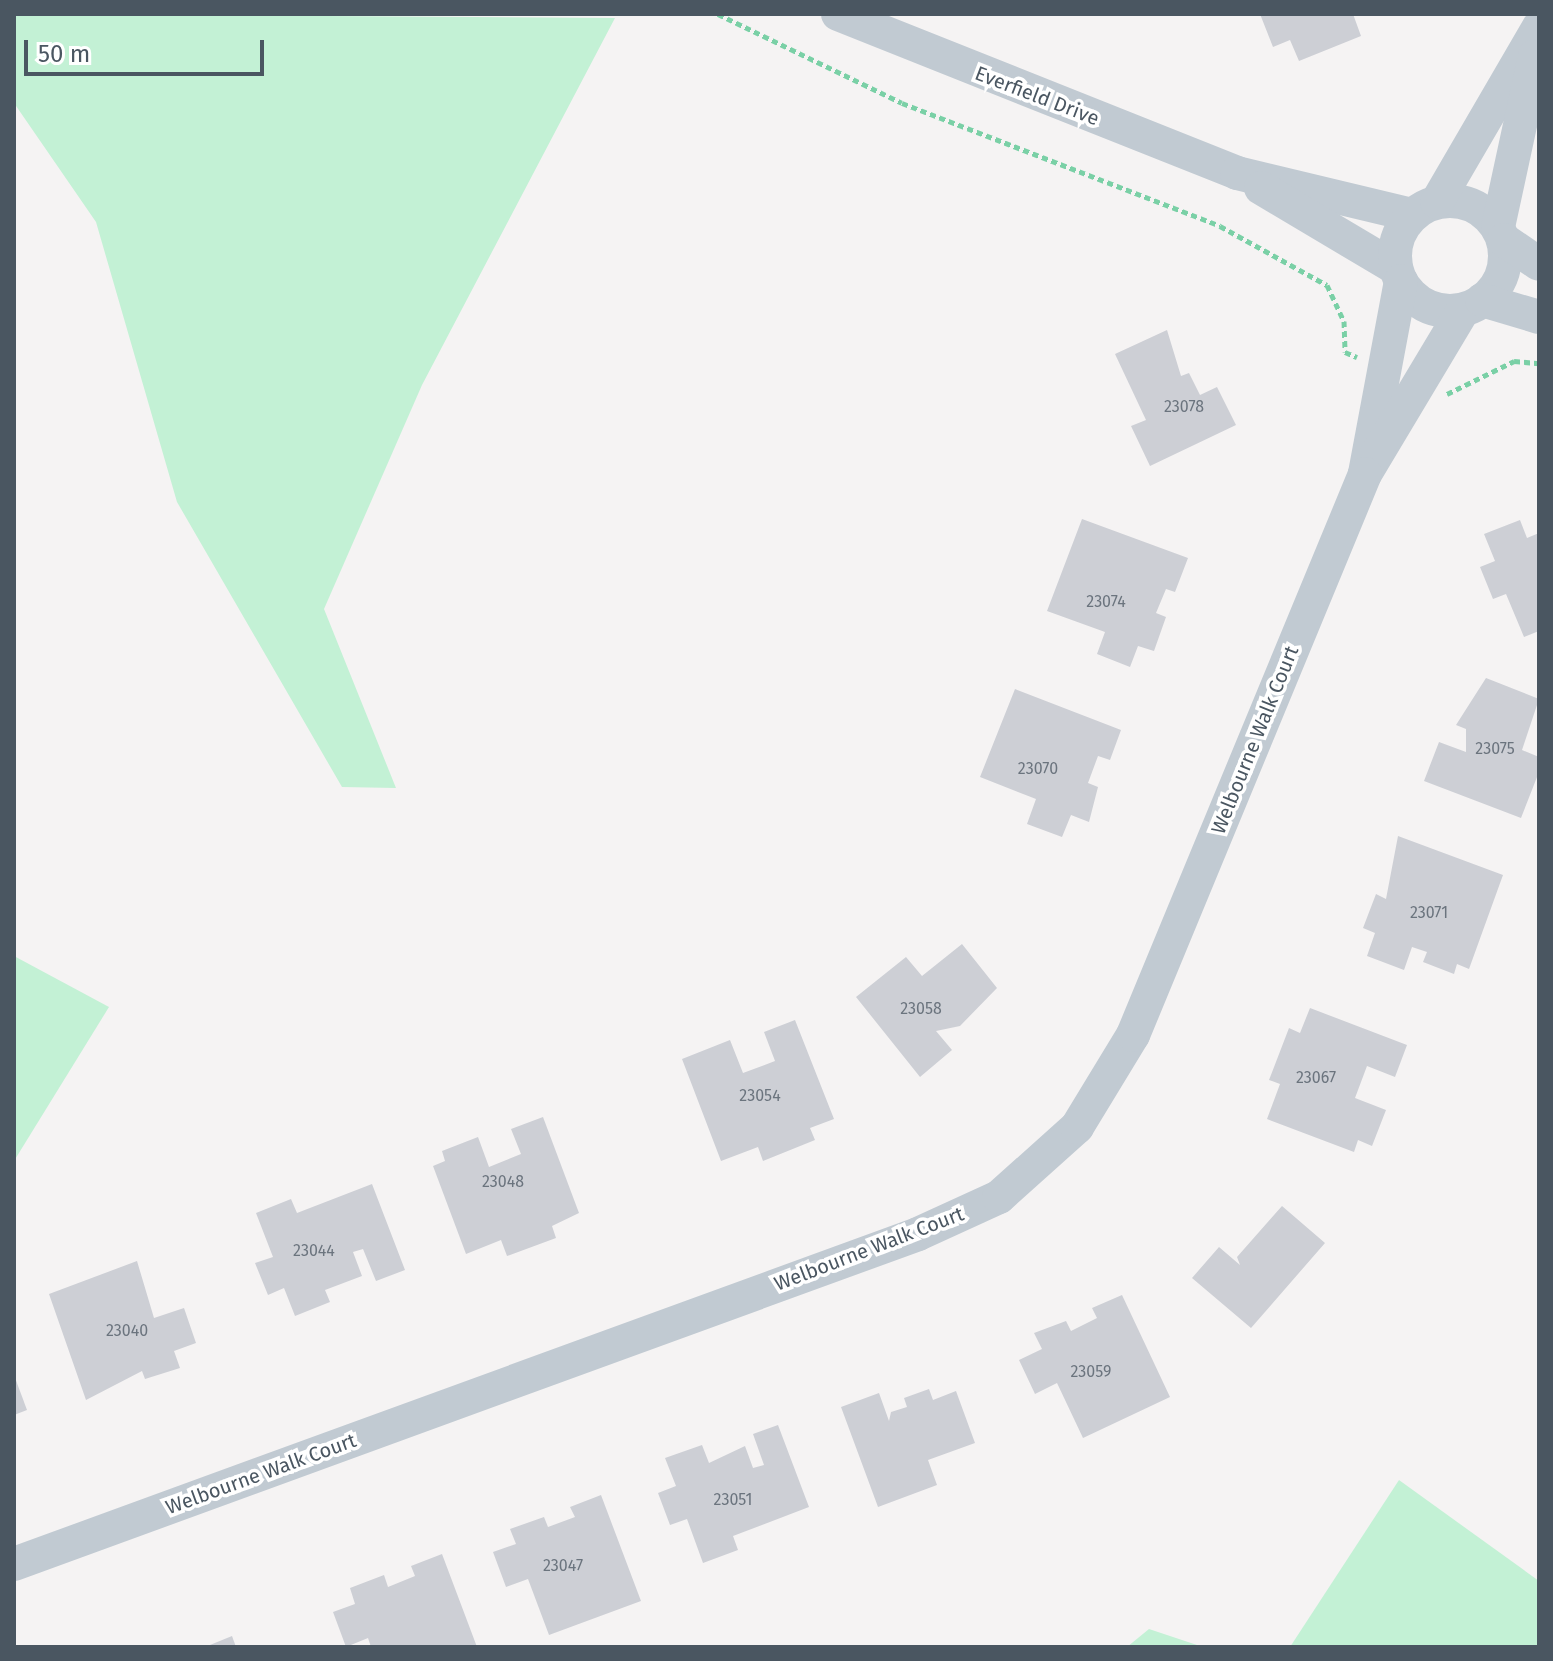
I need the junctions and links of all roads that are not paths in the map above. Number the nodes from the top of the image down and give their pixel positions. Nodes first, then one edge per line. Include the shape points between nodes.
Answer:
1 (838, 14) edge
2 (1539, 27) edge
3 (1539, 41) edge
4 (1237, 173) junction
5 (1424, 209) junction
6 (1501, 233) junction
7 (1539, 264) edge
8 (1398, 274) junction
9 (1473, 305) junction
10 (1539, 317) edge
11 (1402, 377) junction
12 (14, 1564) edge

1 - 4 street, Everfield Drive
2 - 5 street
3 - 6 street
4 - 5 street, Everfield Drive
4 - 8 street, Everfield Drive
5 - 6 street via 1465,202
5 - 8 street via 1397,239
6 - 7 street
6 - 9 street via 1504,269
8 - 9 street via 1433,308
8 - 11 street, Welbourne Walk Court
9 - 10 street
9 - 11 street, Welbourne Walk Court
11 - 12 street, Welbourne Walk Court via 1133,1035 1077,1127 999,1197 918,1234

